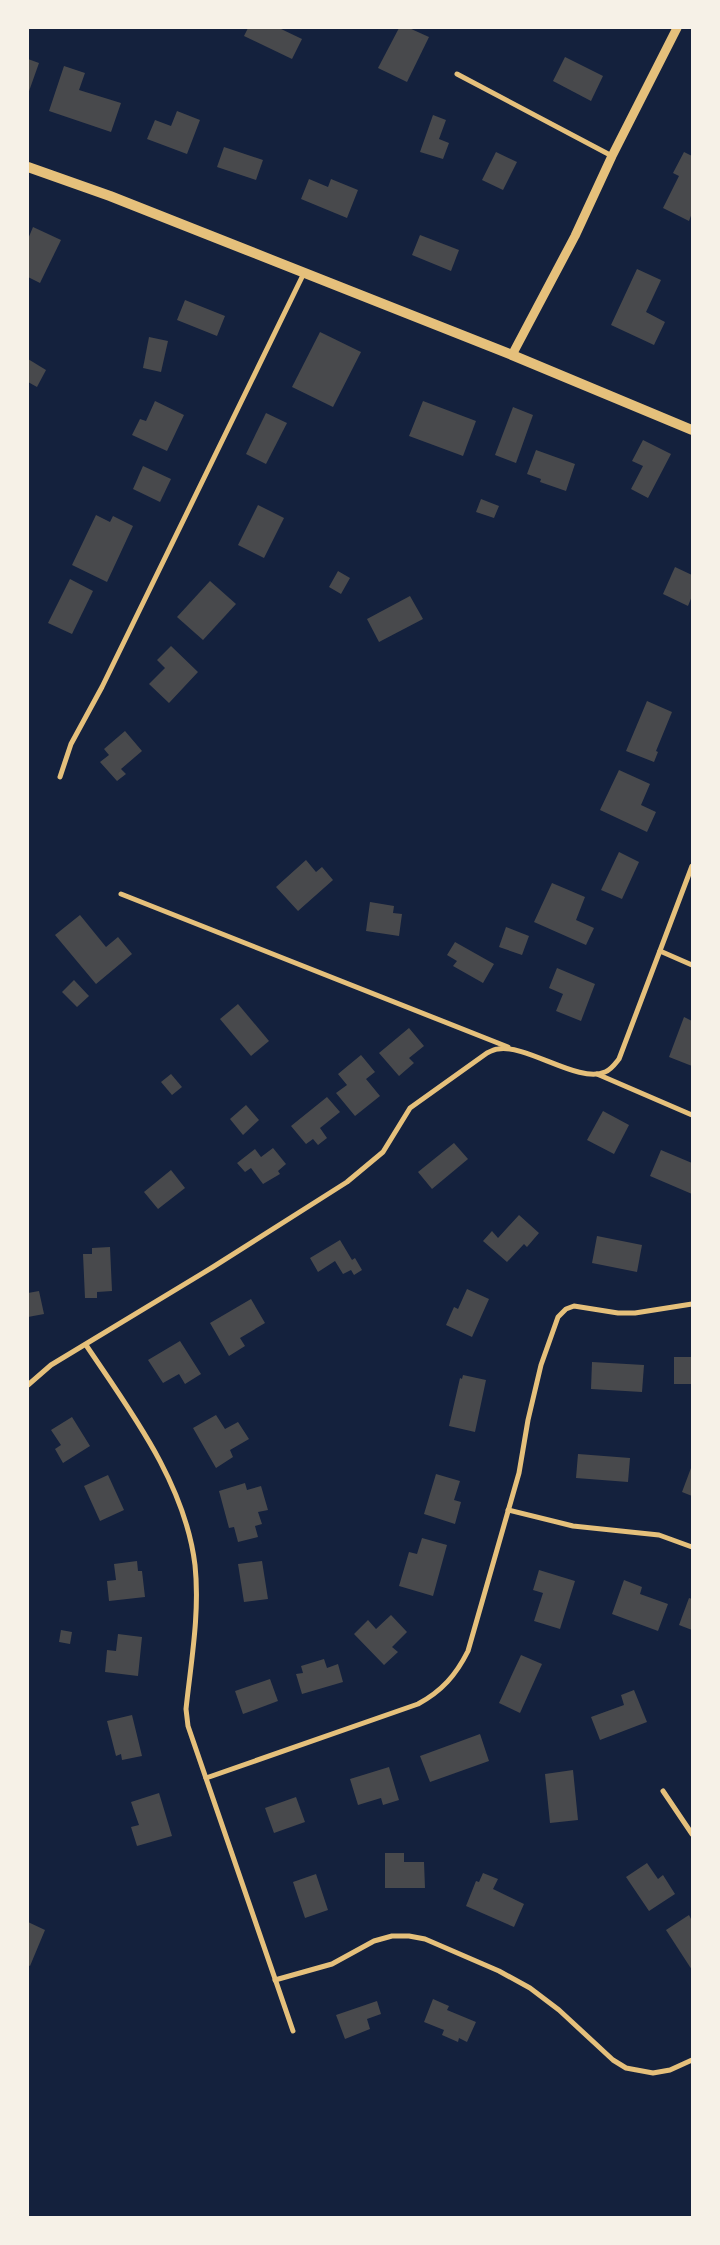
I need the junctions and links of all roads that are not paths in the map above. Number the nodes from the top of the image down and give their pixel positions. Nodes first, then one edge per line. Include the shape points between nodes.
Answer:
1 (677, 28) edge
2 (457, 74) dead end
3 (612, 156) junction
4 (28, 167) edge
5 (304, 273) junction
6 (512, 354) junction
7 (692, 430) edge
8 (60, 777) dead end
9 (692, 866) edge
10 (121, 894) dead end
11 (660, 951) junction
12 (692, 965) edge
13 (514, 1049) junction
14 (597, 1074) junction
15 (692, 1115) edge
16 (692, 1304) edge
17 (86, 1345) junction
18 (28, 1385) edge
19 (508, 1510) junction
20 (692, 1547) edge
21 (206, 1778) junction
22 (663, 1791) dead end
23 (692, 1834) edge
24 (275, 1980) junction
25 (293, 2031) dead end
26 (692, 2060) edge

1 - 3 street
2 - 3 street
3 - 6 street via 576,236
4 - 5 main road
5 - 6 main road
5 - 8 street via 72,744
6 - 7 main road
9 - 11 street
10 - 13 street
11 - 12 street
11 - 14 street via 619,1059 605,1072
13 - 14 street
13 - 17 street via 499,1048 487,1052 417,1102 383,1152 347,1182
14 - 15 street
16 - 19 street via 635,1313 574,1306 558,1317 541,1365 519,1473
17 - 18 street via 51,1365
17 - 21 street via 166,1475 189,1533 197,1599 186,1709 188,1726
19 - 20 street via 573,1526 659,1535
19 - 21 street via 468,1651 459,1668 433,1696
21 - 24 street
22 - 23 street
24 - 25 street
24 - 26 street via 332,1964 374,1941 392,1936 425,1939 500,1971 530,1988 559,2010 612,2060 626,2068 653,2073 670,2070

